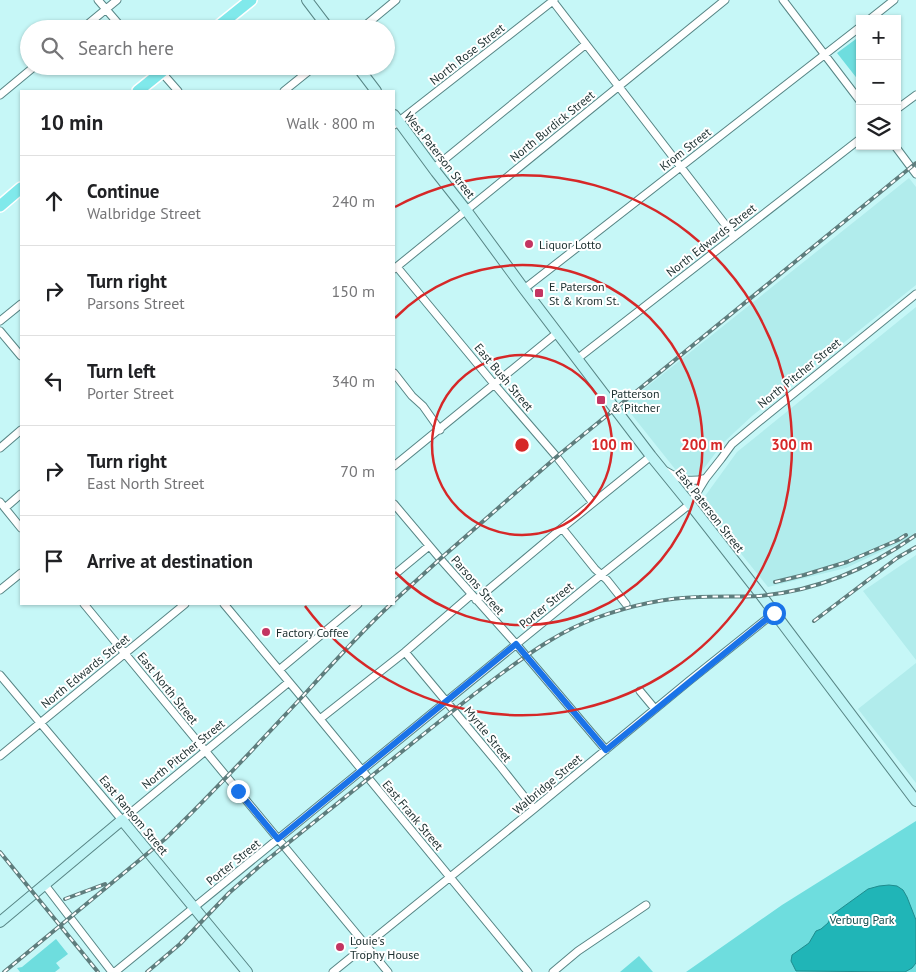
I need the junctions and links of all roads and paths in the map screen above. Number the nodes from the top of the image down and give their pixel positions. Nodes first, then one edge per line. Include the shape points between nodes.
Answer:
1 (98, 0) edge
2 (117, 0) edge
3 (250, 0) edge
4 (307, 0) edge
5 (396, 0) edge
6 (553, 0) edge
7 (725, 0) edge
8 (783, 0) edge
9 (894, 0) edge
10 (105, 10) junction
11 (875, 15) edge
12 (93, 20) edge
13 (114, 20) edge
14 (226, 20) edge
15 (322, 20) edge
16 (372, 20) edge
17 (856, 30) edge
18 (586, 44) junction
19 (824, 54) junction
20 (24, 75) edge
21 (155, 75) edge
22 (167, 75) edge
23 (304, 75) edge
24 (364, 75) edge
25 (619, 87) junction
26 (139, 90) edge
27 (177, 90) edge
28 (285, 90) edge
29 (375, 90) edge
30 (0, 95) edge
31 (916, 95) edge
32 (856, 96) edge
33 (901, 106) edge
34 (395, 121) edge
35 (856, 142) edge
36 (897, 150) edge
37 (680, 166) junction
38 (434, 168) junction
39 (916, 174) edge
40 (20, 189) edge
41 (0, 206) edge
42 (466, 210) junction
43 (734, 236) junction
44 (395, 268) edge
45 (524, 289) junction
46 (916, 294) edge
47 (20, 305) edge
48 (0, 321) edge
49 (0, 331) edge
50 (557, 333) junction
51 (20, 355) edge
52 (577, 359) junction
53 (395, 374) edge
54 (494, 384) junction
55 (440, 430) junction
56 (20, 431) edge
57 (0, 448) edge
58 (651, 456) junction
59 (395, 465) edge
60 (661, 468) junction
61 (706, 478) junction
62 (20, 495) edge
63 (593, 503) junction
64 (690, 504) junction
65 (2, 505) edge
66 (395, 505) edge
67 (20, 527) edge
68 (562, 528) junction
69 (429, 546) junction
70 (20, 574) edge
71 (395, 574) edge
72 (601, 575) junction
73 (0, 590) edge
74 (473, 597) junction
75 (626, 604) dead end
76 (85, 605) edge
77 (184, 605) edge
78 (225, 605) edge
79 (357, 605) edge
80 (774, 613) junction
81 (516, 644) junction
82 (405, 652) junction
83 (125, 653) junction
84 (279, 670) junction
85 (0, 675) edge
86 (289, 682) junction
87 (640, 691) dead end
88 (447, 701) junction
89 (655, 710) junction
90 (320, 719) junction
91 (40, 723) junction
92 (606, 750) junction
93 (205, 751) junction
94 (0, 756) edge
95 (362, 771) junction
96 (914, 795) edge
97 (534, 810) junction
98 (122, 820) junction
99 (278, 839) junction
100 (450, 877) junction
101 (45, 885) junction
102 (646, 905) dead end
103 (194, 907) junction
104 (0, 922) edge
105 (365, 945) junction
106 (114, 972) edge
107 (247, 972) edge
108 (333, 972) edge
109 (388, 972) edge
110 (528, 972) edge
111 (553, 972) edge

1 - 10 street
2 - 10 street
3 - 14 main road
4 - 15 street
5 - 16 street
6 - 18 street
6 - 34 street, North Rose Street
7 - 25 street, North Burdick Street
8 - 19 street
9 - 11 street
10 - 12 street
10 - 13 street
17 - 19 street, Krom Street
18 - 25 street
18 - 38 street
19 - 32 street
19 - 37 street, Krom Street
20 - 30 street
21 - 26 main road
22 - 27 street
23 - 28 street
24 - 29 street
25 - 37 street
25 - 42 street, North Burdick Street
31 - 33 street
34 - 38 street, West Paterson Street
35 - 43 street, North Edwards Street
36 - 39 street
37 - 43 street
37 - 45 street, Krom Street
38 - 42 street, West Paterson Street
40 - 41 main road
42 - 44 street, North Burdick Street
42 - 45 street, East Paterson Street
43 - 52 street, North Edwards Street
44 - 54 street, East Bush Street
45 - 50 street, East Paterson Street
46 - 61 street, North Pitcher Street via 732,444
47 - 48 street
49 - 51 street
50 - 52 street, East Paterson Street
50 - 54 street
52 - 58 street, East Paterson Street
53 - 55 street
54 - 55 street
54 - 63 street, East Bush Street
55 - 59 street
56 - 57 street
58 - 60 street, East Paterson Street
58 - 63 street
60 - 61 street via 678,479 694,481
60 - 64 street, East Paterson Street
61 - 64 street, North Pitcher Street
62 - 65 street
63 - 68 street
64 - 72 street, Porter Street
64 - 80 street, East Paterson Street
65 - 67 street
66 - 69 street, Parsons Street
68 - 72 street
68 - 74 street
69 - 71 street
69 - 74 street, Parsons Street
70 - 73 street
72 - 75 street
72 - 81 street, Porter Street
74 - 81 street, Parsons Street
74 - 82 street
76 - 83 street, East North Street
77 - 83 street, North Edwards Street
78 - 84 street, East Frank Street
79 - 84 street
80 - 89 street, Walbridge Street
80 - 96 street, East Paterson Street
81 - 88 street, Porter Street
81 - 92 street, Parsons Street
82 - 88 street, Myrtle Street
82 - 90 street
83 - 91 street, North Edwards Street
83 - 93 street, East North Street
84 - 86 street, East Frank Street
85 - 91 street, East Ransom Street
86 - 90 street, East Frank Street
86 - 93 street, North Pitcher Street
87 - 89 street
88 - 95 street, Porter Street
88 - 97 street, Myrtle Street
89 - 92 street, Walbridge Street
90 - 95 street, East Frank Street
91 - 94 street, North Edwards Street
91 - 98 street, East Ransom Street
92 - 97 street, Walbridge Street
93 - 98 street, North Pitcher Street
93 - 99 street, East North Street
95 - 99 street, Porter Street
95 - 100 street, East Frank Street
97 - 100 street, Walbridge Street
98 - 101 street, North Pitcher Street
98 - 103 street, East Ransom Street
99 - 103 street, Porter Street
99 - 105 street, East North Street
100 - 105 street, Walbridge Street
100 - 110 street, East Frank Street
101 - 104 street, North Pitcher Street
101 - 106 street
102 - 111 street
103 - 106 street, Porter Street
103 - 107 street, East Ransom Street
105 - 108 street, Walbridge Street
105 - 109 street, East North Street

